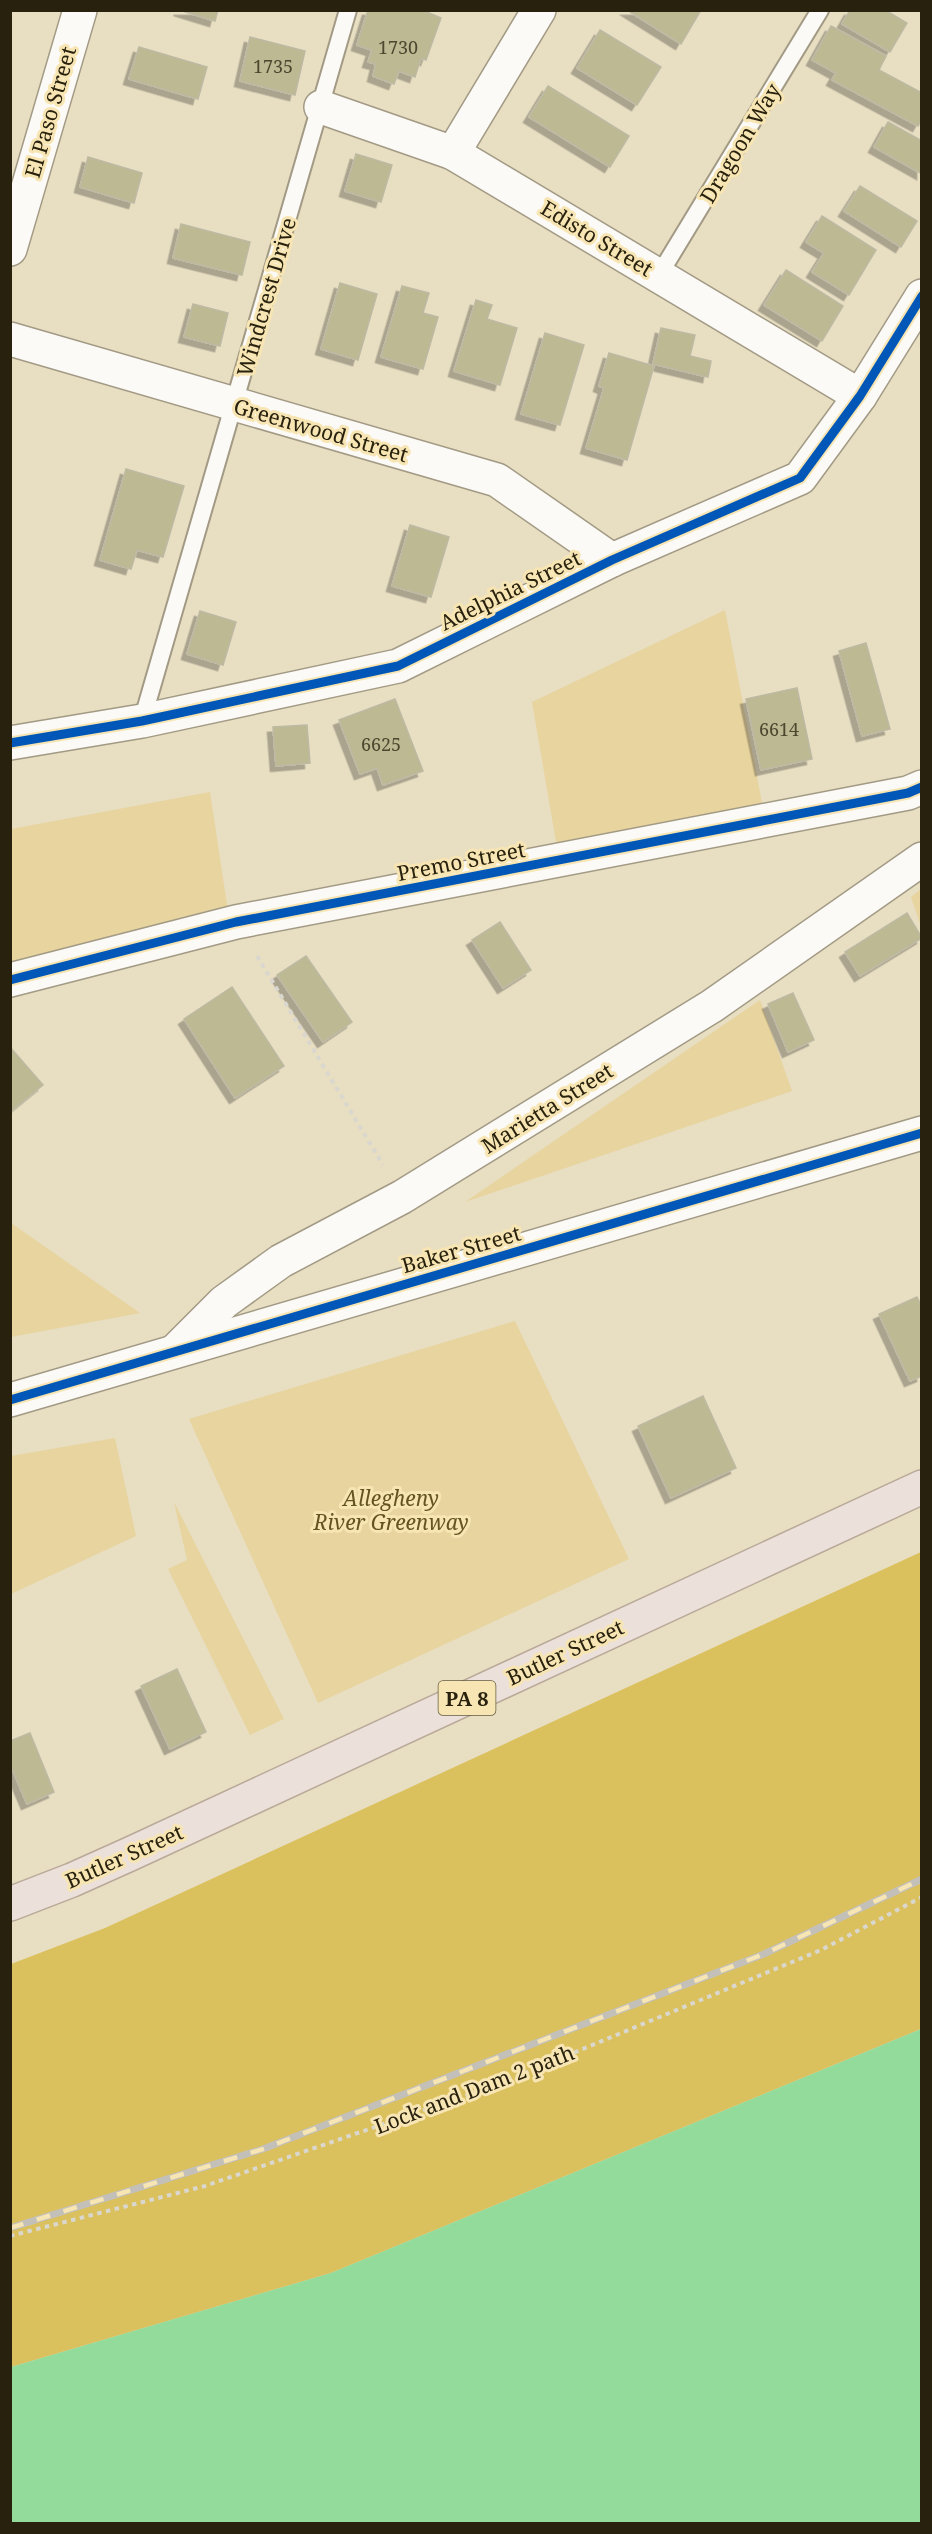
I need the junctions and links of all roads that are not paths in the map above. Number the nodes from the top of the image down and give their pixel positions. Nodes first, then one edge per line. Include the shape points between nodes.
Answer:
1 (80, 10) edge
2 (348, 10) edge
3 (539, 10) edge
4 (820, 10) edge
5 (321, 107) junction
6 (453, 153) junction
7 (10, 249) edge
8 (659, 275) junction
9 (921, 296) edge
10 (10, 339) edge
11 (860, 396) junction
12 (234, 406) junction
13 (612, 560) junction
14 (142, 722) junction
15 (10, 743) edge
16 (921, 787) edge
17 (921, 859) edge
18 (10, 980) edge
19 (921, 1133) edge
20 (173, 1353) junction
21 (10, 1400) edge
22 (921, 1487) edge
23 (10, 1904) edge

1 - 7 street, El Paso Street
2 - 5 lane, Windcrest Drive
3 - 6 street
4 - 8 lane, Dragoon Way
5 - 6 street, Edisto Street
5 - 12 lane, Windcrest Drive
6 - 8 street, Edisto Street
8 - 11 street, Edisto Street
9 - 11 street, Adelphia Street
10 - 12 street, Greenwood Street
11 - 13 street, Adelphia Street via 800,478
12 - 13 street, Greenwood Street via 497,480
12 - 14 lane, Windcrest Drive
13 - 14 street, Adelphia Street via 398,666
14 - 15 street, Adelphia Street
16 - 18 street, Premo Street via 236,922
17 - 20 street, Marietta Street via 712,1006 402,1197 280,1261 224,1302
19 - 20 street, Baker Street
20 - 21 street, Baker Street
22 - 23 highway, Butler Street / PA 8 via 141,1849

